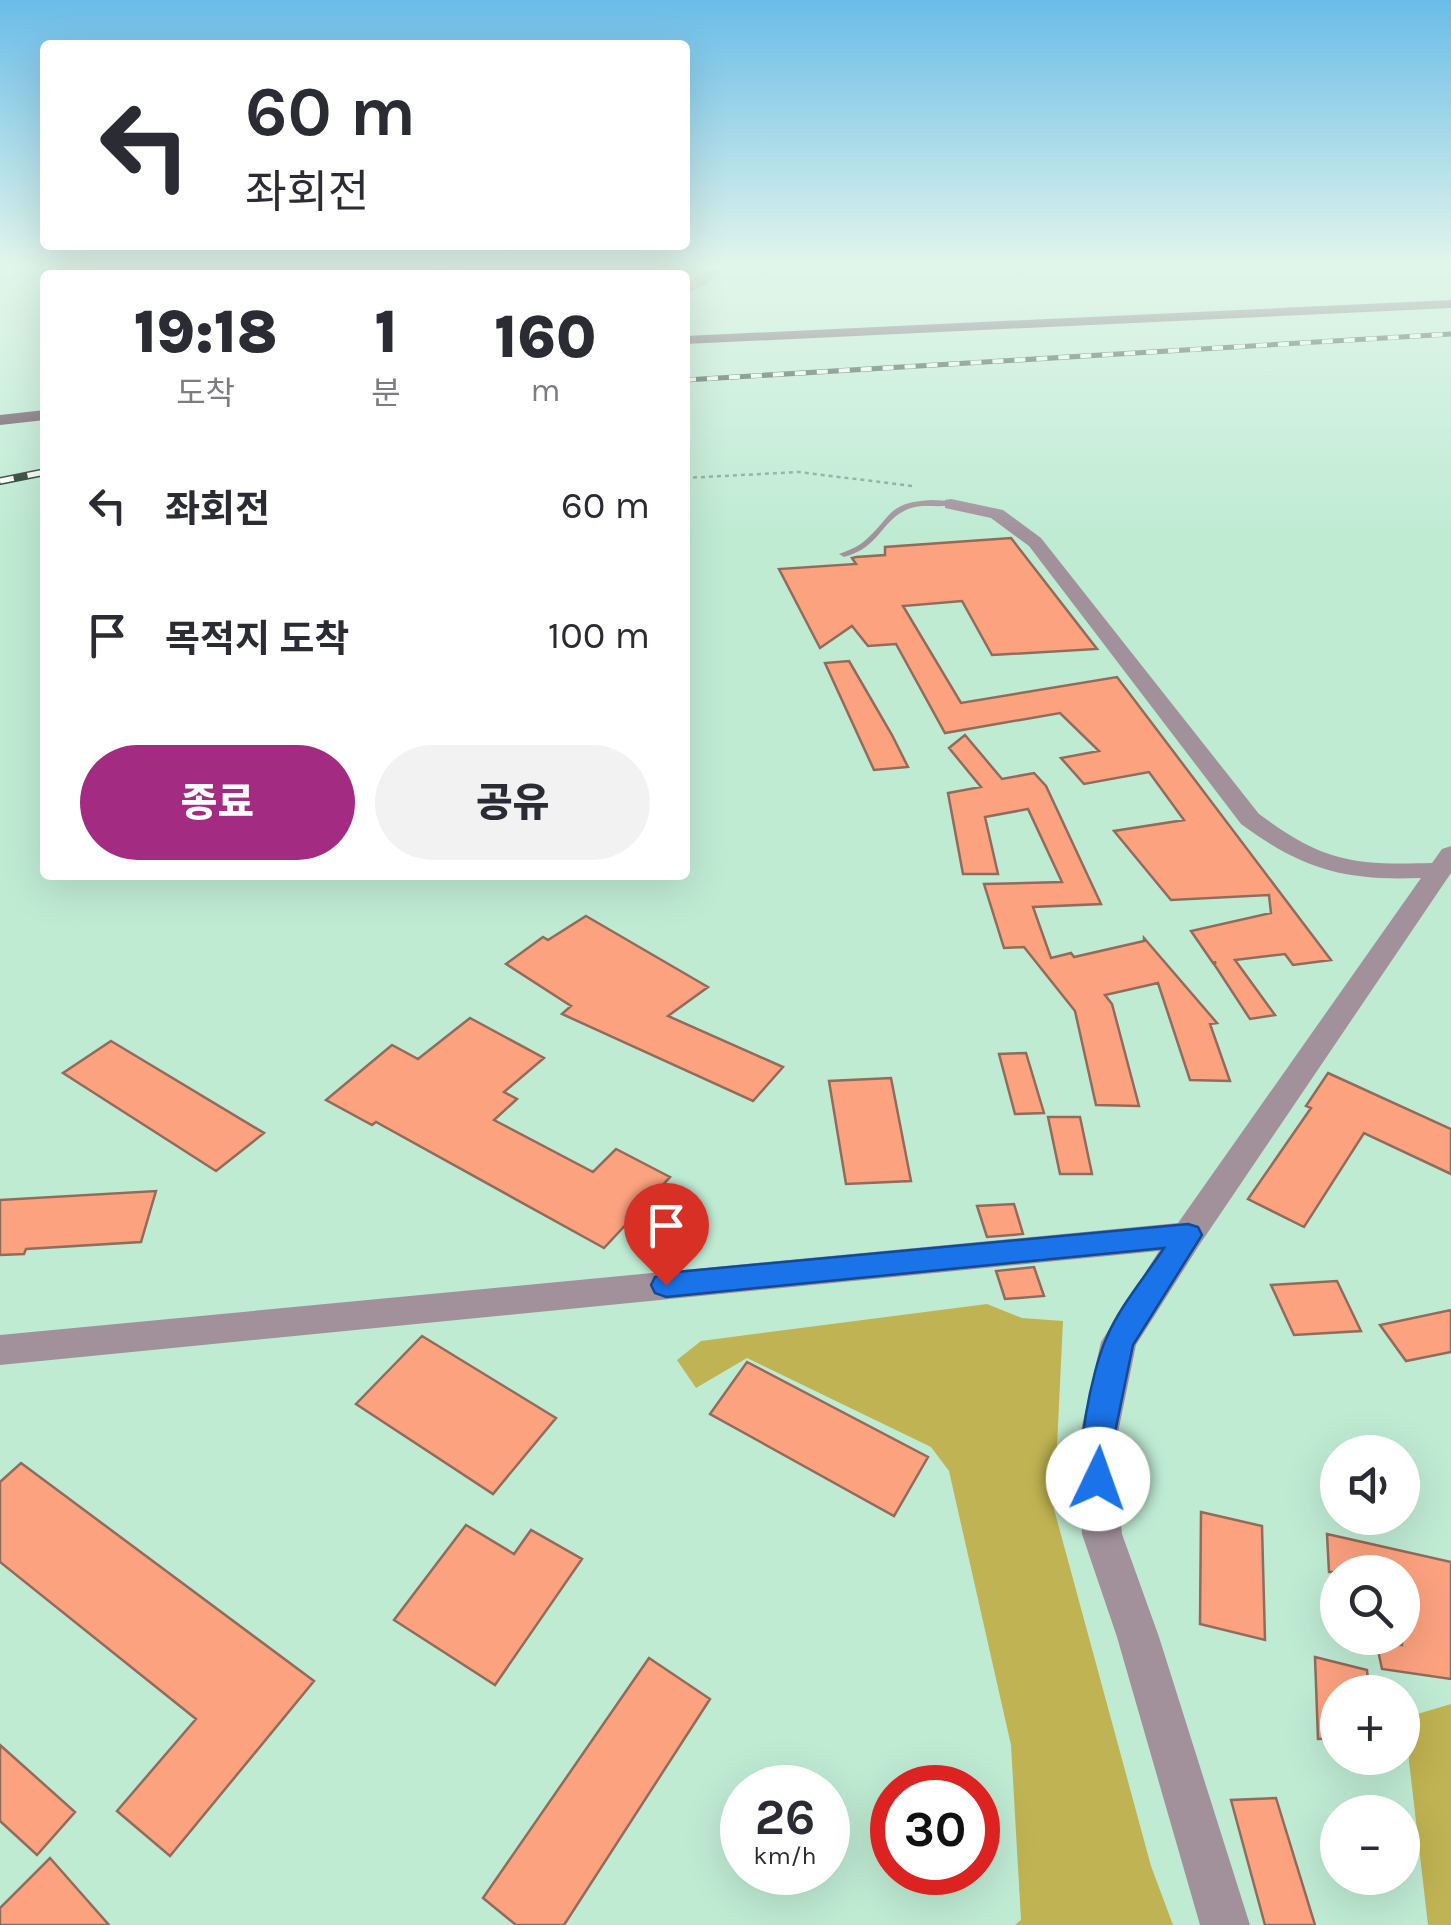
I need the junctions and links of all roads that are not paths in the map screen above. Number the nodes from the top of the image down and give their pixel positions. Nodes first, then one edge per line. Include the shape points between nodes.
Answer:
1 (40, 414) edge
2 (0, 419) edge
3 (951, 504) joint
4 (844, 554) dead end
5 (1446, 862) edge
6 (1188, 1235) junction
7 (0, 1350) edge
8 (1225, 1925) edge

1 - 2 highway
3 - 4 lane via 897,510 870,544
3 - 5 street via 997,514 1036,542 1250,820 1325,864 1383,871
5 - 6 street
6 - 7 street
6 - 8 street via 1119,1342 1095,1452 1102,1534

